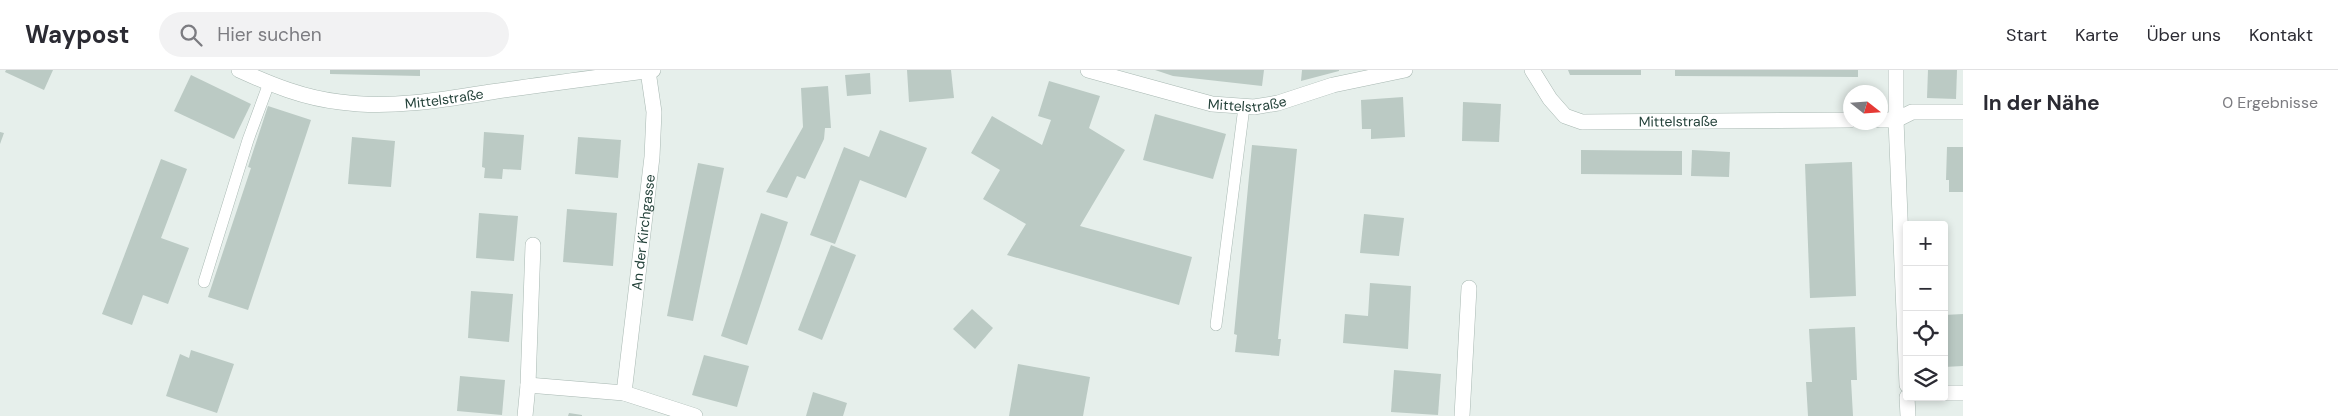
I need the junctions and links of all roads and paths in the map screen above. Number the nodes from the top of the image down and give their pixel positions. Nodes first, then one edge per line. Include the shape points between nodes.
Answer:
1 (239, 70) edge
2 (653, 70) edge
3 (1088, 70) edge
4 (1405, 70) edge
5 (1532, 70) edge
6 (1896, 70) edge
7 (639, 71) edge
8 (269, 83) junction
9 (1244, 107) junction
10 (1963, 112) edge
11 (1843, 120) edge
12 (1888, 120) edge
13 (534, 245) dead end
14 (204, 282) dead end
15 (1469, 288) dead end
16 (1216, 325) dead end
17 (1905, 356) edge
18 (528, 385) junction
19 (1948, 393) edge
20 (1963, 393) edge
21 (624, 394) junction
22 (1907, 401) edge
23 (525, 416) edge
24 (696, 416) edge
25 (1462, 416) edge
26 (1908, 416) edge

1 - 8 street, Mittelstraße
2 - 7 street, Mittelstraße
3 - 9 street, Mittelstraße via 1212,104
4 - 9 street, Mittelstraße via 1333,85 1278,103
5 - 11 street, Mittelstraße via 1565,116 1582,122
6 - 12 street
7 - 8 street, Mittelstraße via 447,99 386,104 326,100
7 - 21 street, An der Kirchgasse via 654,112 652,157
8 - 14 lane
9 - 16 lane
10 - 12 street via 1912,112
12 - 17 street
13 - 18 street
15 - 25 street
18 - 21 street
18 - 23 street
19 - 20 street
21 - 24 street
22 - 26 street

